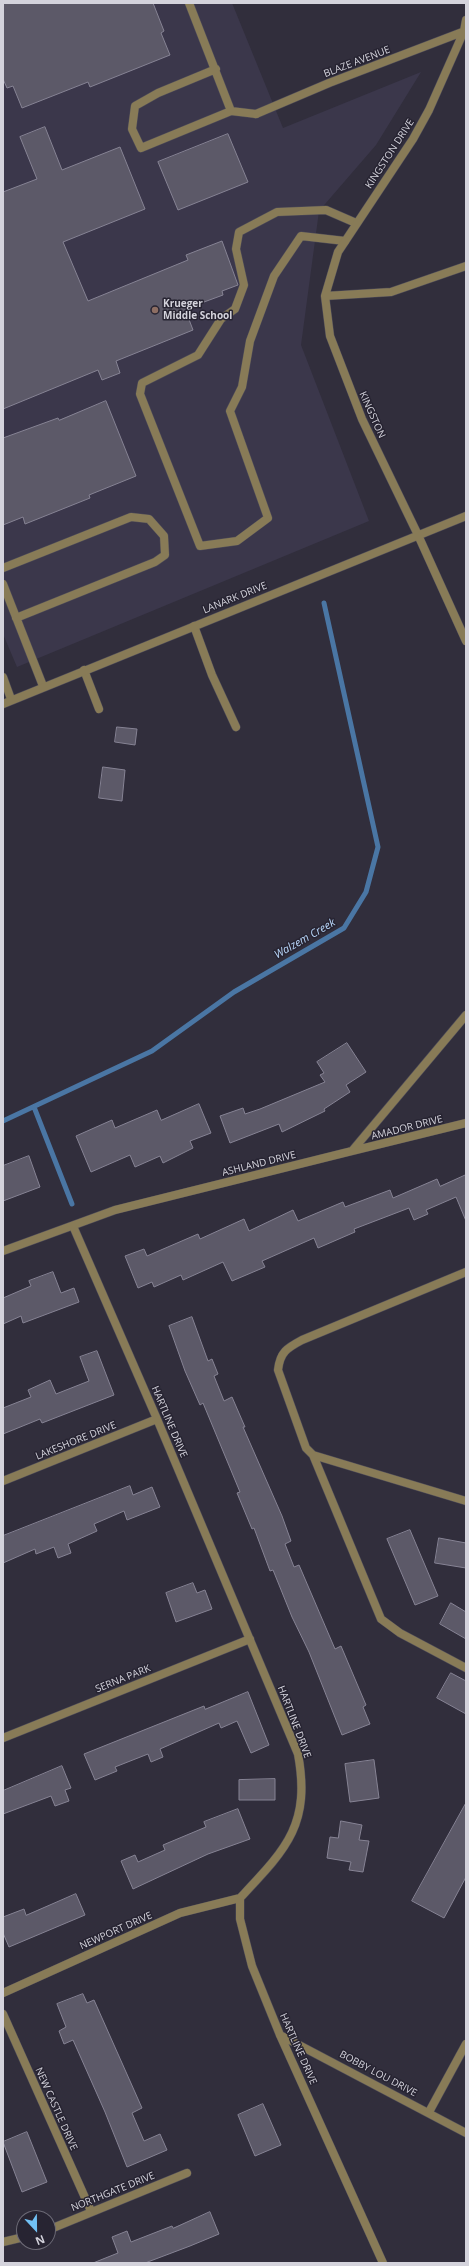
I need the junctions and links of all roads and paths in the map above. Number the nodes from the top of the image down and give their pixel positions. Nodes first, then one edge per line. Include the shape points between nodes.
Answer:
1 (190, 3) edge
2 (466, 20) edge
3 (465, 31) edge
4 (216, 69) junction
5 (231, 111) junction
6 (356, 223) junction
7 (345, 241) junction
8 (466, 266) edge
9 (325, 296) junction
10 (466, 516) edge
11 (418, 535) junction
12 (3, 568) edge
13 (3, 584) edge
14 (16, 618) junction
15 (194, 626) junction
16 (466, 641) edge
17 (84, 670) junction
18 (3, 677) edge
19 (43, 686) junction
20 (12, 699) junction
21 (3, 702) edge
22 (99, 709) dead end
23 (236, 727) dead end
24 (466, 1015) edge
25 (466, 1124) edge
26 (352, 1151) junction
27 (73, 1226) junction
28 (3, 1252) edge
29 (466, 1272) edge
30 (157, 1419) junction
31 (313, 1454) junction
32 (3, 1481) edge
33 (466, 1501) edge
34 (250, 1639) junction
35 (466, 1668) edge
36 (3, 1738) edge
37 (240, 1898) junction
38 (3, 1993) edge
39 (3, 2014) edge
40 (280, 2035) junction
41 (466, 2044) edge
42 (429, 2112) junction
43 (466, 2133) edge
44 (187, 2173) dead end
45 (91, 2212) junction
46 (56, 2227) edge
47 (16, 2239) edge
48 (3, 2242) edge
49 (383, 2263) edge

1 - 4 street
2 - 3 street, KINGSTON DRIVE
3 - 5 street, BLAZE AVENUE via 256,114
3 - 6 street, KINGSTON DRIVE via 414,139
4 - 5 street
4 - 5 street via 158,93 135,106 132,129 141,148
6 - 7 street, KINGSTON DRIVE
6 - 7 street via 326,210 277,212 239,232 236,249 244,285 236,309 221,319 198,355 142,383 140,394 200,546 237,541 268,518 230,411 242,387 250,341 274,276 301,236
7 - 9 street, KINGSTON DRIVE via 338,252
8 - 9 street via 391,292
9 - 11 street, KINGSTON via 330,336 362,419
10 - 11 street, LANARK DRIVE
11 - 15 street, LANARK DRIVE
11 - 16 street
12 - 14 street via 131,517 149,519 164,536 165,555 155,562
13 - 14 street
14 - 19 street
15 - 17 street, LANARK DRIVE
15 - 23 street via 212,675
17 - 19 street, LANARK DRIVE
17 - 22 street
18 - 20 street
19 - 20 street, LANARK DRIVE
20 - 21 street, LANARK DRIVE
24 - 26 street
25 - 26 street, AMADOR DRIVE
26 - 27 street, ASHLAND DRIVE via 115,1210
27 - 28 street, ASHLAND DRIVE
27 - 30 street, HARTLINE DRIVE
29 - 31 street via 286,1348 280,1358 278,1370 306,1448
30 - 32 street, LAKESHORE DRIVE
30 - 34 street, HARTLINE DRIVE
31 - 33 street
31 - 35 street via 381,1619 400,1633
34 - 36 street, SERNA PARK
34 - 37 street, HARTLINE DRIVE via 298,1754 302,1802 296,1825 279,1857
37 - 38 street, NEWPORT DRIVE via 180,1913
37 - 40 street, HARTLINE DRIVE via 243,1936 252,1966
39 - 45 street, NEW CASTLE DRIVE
40 - 42 street, BOBBY LOU DRIVE
40 - 49 street, HARTLINE DRIVE
41 - 42 street
42 - 43 street, BOBBY LOU DRIVE
44 - 45 street, NORTHGATE DRIVE
45 - 46 street, NORTHGATE DRIVE
47 - 48 street

